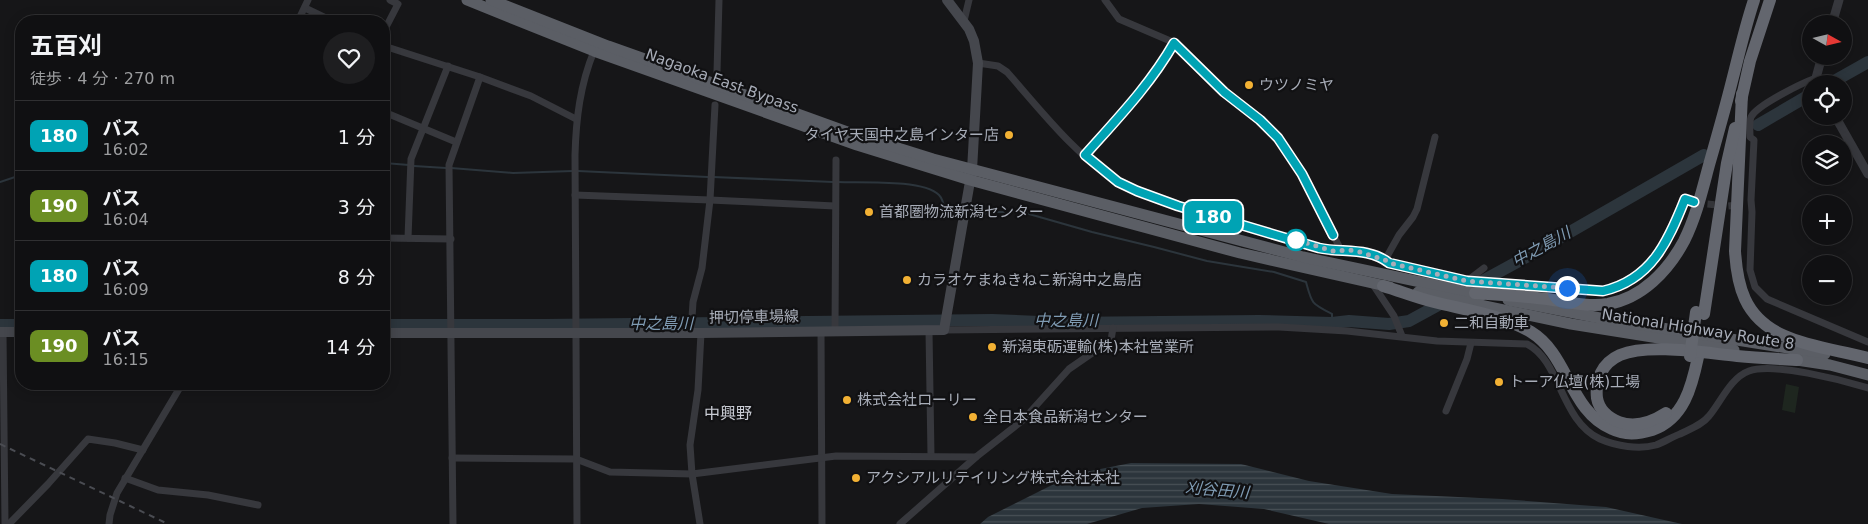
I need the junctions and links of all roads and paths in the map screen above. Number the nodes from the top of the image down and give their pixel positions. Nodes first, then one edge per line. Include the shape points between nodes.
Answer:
1 (308, 0) edge
2 (390, 0) edge
3 (467, 0) edge
4 (491, 0) edge
5 (719, 0) edge
6 (947, 0) edge
7 (969, 0) edge
8 (1104, 0) edge
9 (1754, 0) edge
10 (1770, 0) edge
11 (1839, 0) edge
12 (304, 8) junction
13 (301, 15) edge
14 (319, 15) edge
15 (1835, 15) edge
16 (390, 19) edge
17 (964, 21) junction
18 (1174, 43) junction
19 (390, 48) edge
20 (594, 51) junction
21 (978, 63) junction
22 (448, 66) junction
23 (717, 72) dead end
24 (480, 76) junction
25 (1732, 82) junction
26 (1802, 85) edge
27 (1742, 94) junction
28 (715, 105) dead end
29 (390, 114) edge
30 (576, 119) junction
31 (1840, 125) edge
32 (423, 128) junction
33 (1435, 136) dead end
34 (456, 142) junction
35 (1085, 155) junction
36 (836, 160) dead end
37 (1868, 174) edge
38 (971, 175) junction
39 (575, 195) junction
40 (710, 200) junction
41 (1750, 200) junction
42 (1694, 202) tunnel mouth
43 (1741, 204) tunnel mouth
44 (835, 206) junction
45 (1243, 226) junction
46 (390, 238) edge
47 (408, 238) junction
48 (451, 239) junction
49 (1239, 241) junction
50 (1341, 250) junction
51 (1385, 260) junction
52 (1484, 268) dead end
53 (1467, 281) junction
54 (1378, 284) junction
55 (1475, 293) junction
56 (1462, 305) junction
57 (1700, 313) junction
58 (577, 327) junction
59 (1114, 328) junction
60 (944, 330) junction
61 (929, 331) junction
62 (2, 332) edge
63 (15, 332) edge
64 (821, 332) junction
65 (836, 332) junction
66 (390, 333) edge
67 (451, 333) junction
68 (696, 333) junction
69 (1402, 336) junction
70 (1471, 342) junction
71 (1868, 342) edge
72 (1694, 356) junction
73 (1868, 358) edge
74 (1797, 360) junction
75 (1868, 364) edge
76 (1868, 375) edge
77 (1868, 388) edge
78 (178, 390) edge
79 (1446, 411) dead end
80 (143, 450) junction
81 (931, 456) junction
82 (976, 457) junction
83 (452, 458) junction
84 (823, 458) junction
85 (576, 459) junction
86 (692, 474) junction
87 (126, 478) junction
88 (258, 505) dead end
89 (4, 524) edge
90 (9, 524) edge
91 (109, 524) edge
92 (453, 524) edge
93 (577, 524) edge
94 (700, 524) edge
95 (822, 524) edge
96 (900, 524) edge

1 - 12 street
2 - 16 street via 398,4
3 - 20 highway, Nagaoka East Bypass
4 - 38 highway, Nagaoka East Bypass via 608,46
5 - 23 street
6 - 17 main road
7 - 17 street
8 - 18 street via 1119,19
9 - 25 highway
10 - 27 highway
11 - 15 street
12 - 13 street
12 - 14 street
17 - 21 main road via 974,41
18 - 35 street via 1143,90
18 - 50 street via 1278,138 1302,174
19 - 22 street
20 - 30 street via 580,94
20 - 38 highway, Nagaoka East Bypass via 820,133
21 - 35 street via 998,66 1007,72
21 - 38 main road
22 - 24 street
22 - 32 street
24 - 30 street via 531,96
24 - 34 street
25 - 55 highway via 1685,240 1670,262 1640,292 1617,302 1593,305
25 - 57 highway
26 - 41 street via 1792,88 1752,115 1750,137 1754,140
27 - 57 highway
27 - 73 highway via 1735,251 1745,300 1770,330
28 - 40 street
29 - 32 street
30 - 39 street
31 - 37 street
32 - 34 street
32 - 47 street via 410,171
33 - 51 street via 1417,209
34 - 48 street via 450,165
35 - 45 street via 1118,182 1137,191
36 - 44 street
38 - 49 highway, National Highway Route 8
38 - 54 highway via 1240,253
38 - 60 main road
39 - 40 street
39 - 58 street
40 - 44 street
40 - 68 street via 702,268 693,302
41 - 43 street
41 - 71 street via 1750,270 1760,294
42 - 53 street via 1685,199 1665,242 1648,267 1617,288 1603,291
44 - 65 street
45 - 49 street
45 - 50 street via 1319,248
46 - 47 street
47 - 48 street
48 - 67 street
49 - 55 highway, National Highway Route 8
50 - 51 street
51 - 53 street
52 - 53 street
54 - 56 highway
54 - 69 street
55 - 75 highway, National Highway Route 8 via 1605,320 1806,350
56 - 72 highway via 1537,336 1555,355 1592,416 1604,426 1622,432 1646,432 1674,417 1690,389
56 - 74 highway, National Highway Route 8
57 - 72 highway
58 - 67 main road, 押切停車場線
58 - 68 main road, 押切停車場線
58 - 85 street
59 - 60 street
59 - 69 street via 1278,326
59 - 82 street via 1111,340 1069,369 1023,420
60 - 61 main road, 押切停車場線
61 - 65 main road, 押切停車場線
61 - 81 street
62 - 63 main road
62 - 89 street
64 - 65 main road, 押切停車場線
64 - 68 main road, 押切停車場線
64 - 84 street
66 - 67 main road, 押切停車場線
67 - 83 street
68 - 86 street via 698,390 690,444
69 - 70 street
70 - 77 street via 1527,344 1544,360 1571,410 1589,431 1602,440 1636,447 1656,444 1703,422 1734,380 1749,371 1764,368 1808,373
70 - 79 street via 1468,358
72 - 74 highway via 1680,394 1673,406 1660,416 1646,423 1628,424 1609,418 1602,410 1597,400 1597,382 1601,372 1607,363 1627,353 1676,351
74 - 76 highway, National Highway Route 8
78 - 80 street
80 - 87 street
80 - 90 street via 88,440
81 - 82 street
81 - 84 street
82 - 96 street
83 - 85 street
83 - 92 street
84 - 86 street
84 - 95 street
85 - 86 street via 610,472
85 - 93 street
86 - 94 street
87 - 88 street via 158,490
87 - 91 street via 117,493

